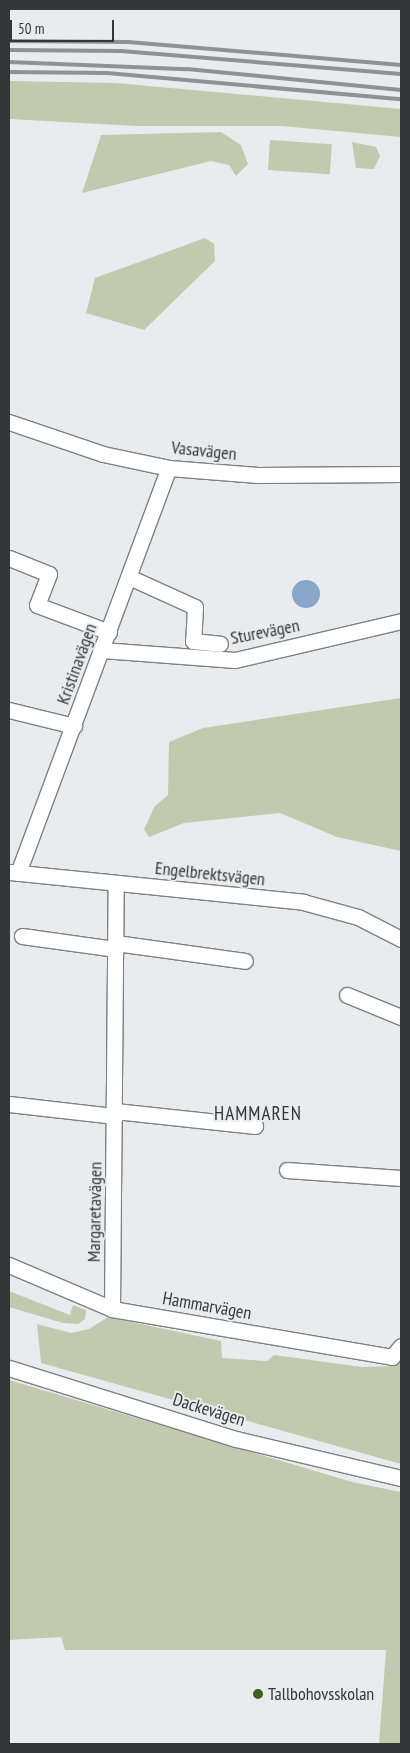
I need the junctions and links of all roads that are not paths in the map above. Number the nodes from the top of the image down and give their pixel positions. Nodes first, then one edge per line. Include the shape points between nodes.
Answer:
1 (9, 422) edge
2 (169, 468) junction
3 (401, 474) edge
4 (9, 558) edge
5 (129, 577) junction
6 (401, 621) edge
7 (109, 632) junction
8 (220, 644) dead end
9 (102, 650) junction
10 (9, 710) edge
11 (74, 726) junction
12 (13, 872) edge
13 (116, 883) junction
14 (22, 936) dead end
15 (401, 939) edge
16 (116, 946) junction
17 (246, 961) dead end
18 (347, 995) dead end
19 (401, 1016) edge
20 (9, 1104) edge
21 (115, 1113) junction
22 (255, 1126) dead end
23 (287, 1170) dead end
24 (401, 1178) edge
25 (9, 1265) edge
26 (112, 1309) junction
27 (401, 1346) edge
28 (9, 1368) edge
29 (401, 1478) edge

1 - 2 street, Vasavägen via 103,454
2 - 3 street, Vasavägen via 258,475
2 - 5 street, Kristinavägen
4 - 7 street via 49,574 37,605
5 - 7 street, Kristinavägen
5 - 8 street via 195,607 193,641
6 - 9 street, Sturevägen via 235,660
7 - 9 street, Kristinavägen
9 - 11 street, Kristinavägen
10 - 11 street
11 - 12 street, Kristinavägen
12 - 13 street, Engelbrektsvägen
13 - 15 street, Engelbrektsvägen via 303,902 358,917
13 - 16 street, Margaretavägen
14 - 16 street
16 - 17 street
16 - 21 street, Margaretavägen
18 - 19 street
20 - 21 street
21 - 22 street
21 - 26 street, Margaretavägen
23 - 24 street
25 - 26 street, Hammarvägen
26 - 27 street, Hammarvägen via 392,1357
28 - 29 street, Dackevägen via 236,1439

